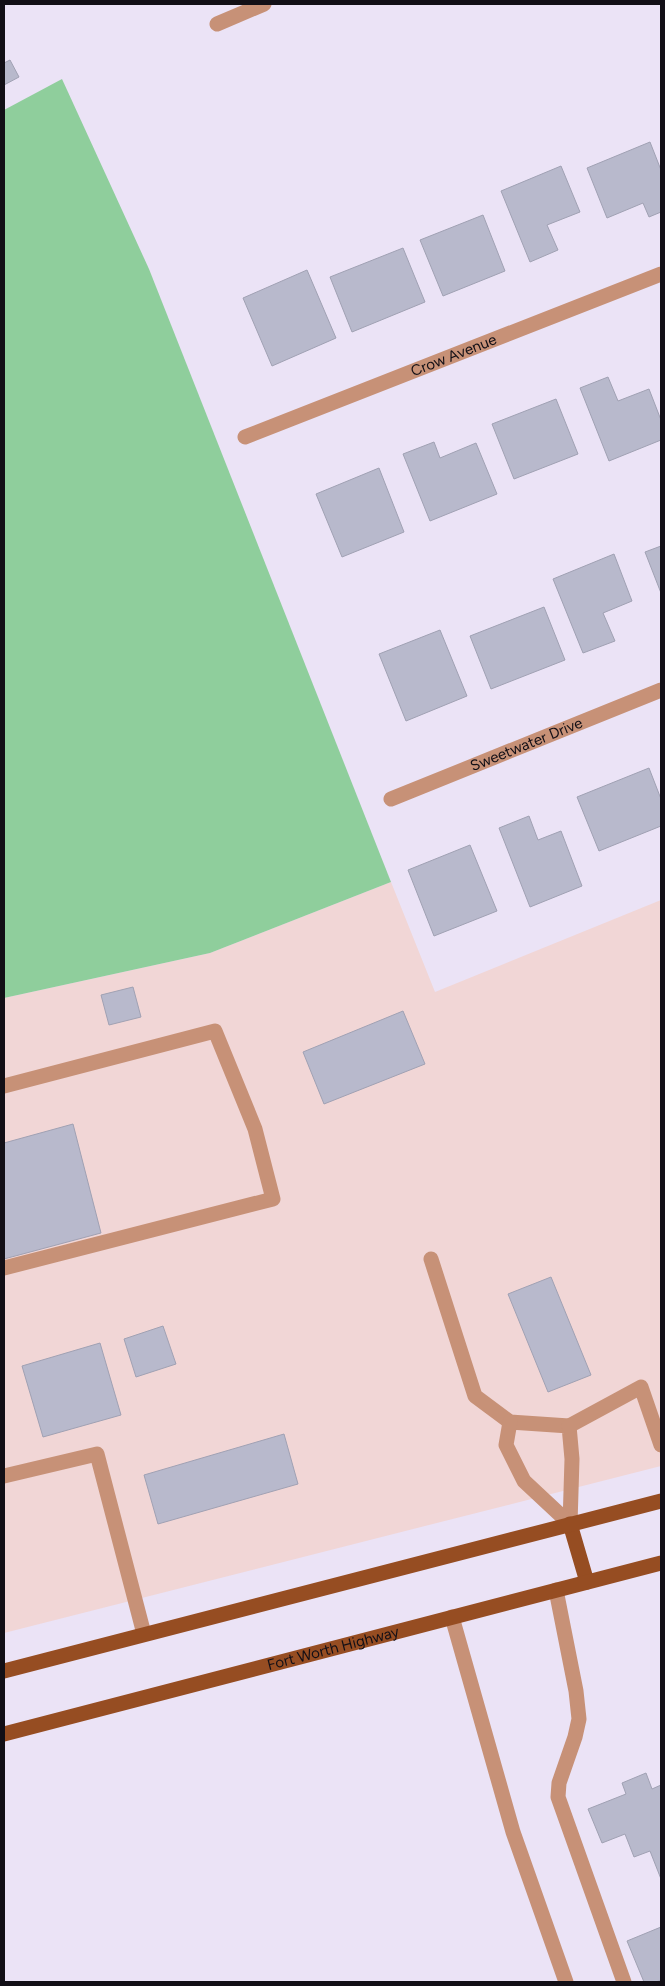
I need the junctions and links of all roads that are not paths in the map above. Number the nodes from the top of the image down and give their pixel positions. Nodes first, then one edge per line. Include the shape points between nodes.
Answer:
1 (264, 4) edge
2 (217, 24) dead end
3 (661, 274) edge
4 (245, 437) dead end
5 (661, 690) edge
6 (391, 799) dead end
7 (4, 1086) edge
8 (431, 1258) dead end
9 (4, 1268) edge
10 (510, 1422) junction
11 (569, 1426) junction
12 (661, 1445) edge
13 (4, 1476) edge
14 (661, 1501) edge
15 (570, 1524) junction
16 (661, 1563) edge
17 (587, 1582) junction
18 (556, 1590) junction
19 (452, 1617) junction
20 (144, 1634) junction
21 (4, 1671) edge
22 (5, 1735) edge
23 (566, 1982) edge
24 (624, 1982) edge

1 - 2 street
3 - 4 street, Crow Avenue
5 - 6 street, Sweetwater Drive
7 - 9 street via 214,1031 255,1130 273,1199
8 - 10 street via 475,1396
10 - 11 street
10 - 15 street via 506,1445 524,1482
11 - 12 street via 641,1387
11 - 15 street via 572,1459
13 - 20 street via 97,1454
14 - 15 main road
15 - 17 main road
15 - 20 main road
16 - 17 main road, Fort Worth Highway
17 - 18 main road, Fort Worth Highway
18 - 19 main road, Fort Worth Highway
18 - 24 street via 579,1719 559,1783 558,1797
19 - 22 main road, Fort Worth Highway
19 - 23 street via 513,1832
20 - 21 main road

